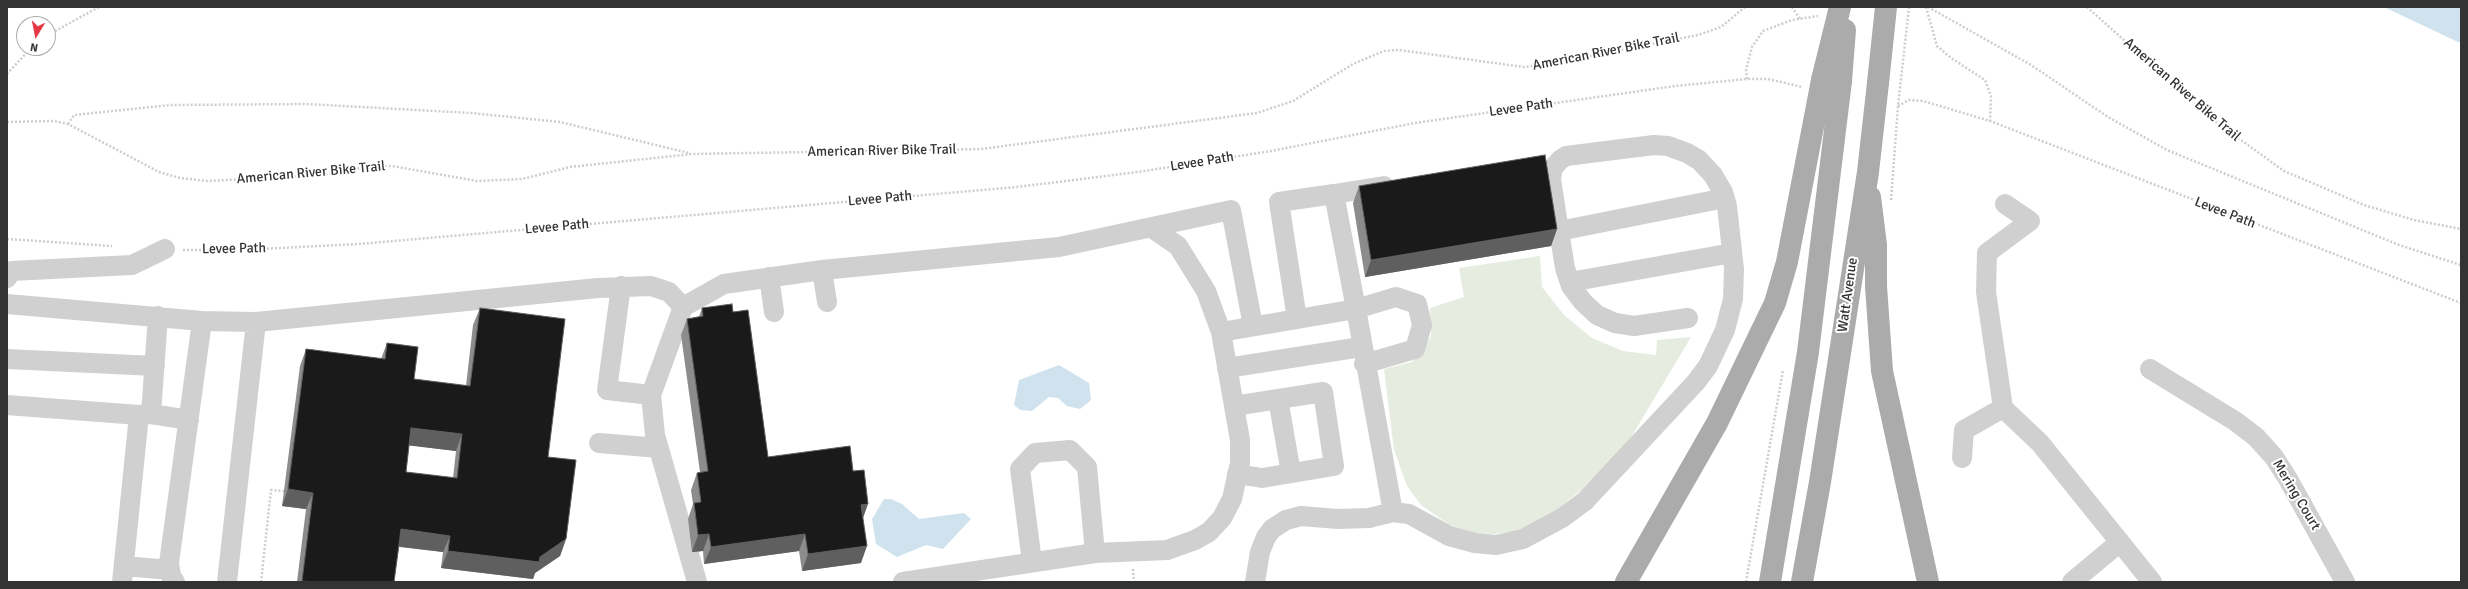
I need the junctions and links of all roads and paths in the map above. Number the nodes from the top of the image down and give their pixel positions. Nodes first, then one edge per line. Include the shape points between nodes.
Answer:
1 (99, 7) edge
2 (1745, 7) edge
3 (1792, 7) edge
4 (1847, 7) edge
5 (1886, 7) edge
6 (1909, 7) edge
7 (1927, 7) edge
8 (2087, 7) edge
9 (1831, 11) edge
10 (1800, 19) junction
11 (56, 30) edge
12 (24, 56) edge
13 (7, 74) edge
14 (1747, 79) junction
15 (1822, 83) junction
16 (1898, 106) junction
17 (1990, 121) junction
18 (7, 122) edge
19 (68, 124) junction
20 (692, 154) junction
21 (1560, 160) junction
22 (1536, 163) edge
23 (1868, 172) junction
24 (1404, 183) edge
25 (1334, 194) junction
26 (1725, 198) junction
27 (1891, 204) dead end
28 (1152, 228) junction
29 (2461, 229) edge
30 (1559, 231) junction
31 (2008, 237) dead end
32 (7, 239) edge
33 (114, 246) dead end
34 (165, 249) joint
35 (1732, 253) junction
36 (2461, 265) edge
37 (822, 270) junction
38 (769, 277) junction
39 (7, 278) edge
40 (1570, 282) junction
41 (621, 286) junction
42 (827, 302) dead end
43 (2461, 303) edge
44 (7, 304) edge
45 (683, 307) junction
46 (1356, 309) junction
47 (774, 312) dead end
48 (158, 316) junction
49 (1688, 318) dead end
50 (1297, 319) junction
51 (202, 322) junction
52 (256, 322) junction
53 (1253, 326) junction
54 (1221, 332) junction
55 (1363, 356) junction
56 (7, 359) edge
57 (1785, 363) dead end
58 (155, 366) junction
59 (1227, 368) junction
60 (2150, 369) dead end
61 (652, 395) junction
62 (1278, 399) junction
63 (7, 405) edge
64 (1234, 406) junction
65 (2003, 408) junction
66 (145, 415) junction
67 (189, 420) junction
68 (599, 442) dead end
69 (659, 448) junction
70 (1962, 458) dead end
71 (1291, 473) junction
72 (1238, 474) junction
73 (284, 491) dead end
74 (1393, 512) junction
75 (2120, 542) junction
76 (1095, 553) junction
77 (1032, 562) junction
78 (1133, 563) dead end
79 (123, 574) edge
80 (173, 576) edge
81 (1624, 579) edge
82 (227, 582) edge
83 (261, 582) edge
84 (697, 582) edge
85 (903, 582) edge
86 (1134, 582) edge
87 (1255, 582) edge
88 (1746, 582) edge
89 (1770, 582) edge
90 (1802, 582) edge
91 (1928, 582) edge
92 (2072, 582) edge
93 (2152, 582) edge
94 (2345, 582) edge

1 - 11 path
2 - 20 path, American River Bike Trail via 1721,27 1698,35 1531,66 1508,66 1399,50 1384,51 1353,64 1293,101 1257,113 1194,122 981,150
3 - 10 path
4 - 15 main road, bridge
5 - 23 main road, Watt Avenue, bridge
6 - 16 path
7 - 17 path via 1937,46 1985,80 1991,96
7 - 36 path via 2031,65 2108,117 2167,150 2399,245
8 - 29 path, American River Bike Trail via 2213,120 2284,171 2364,205 2414,220
9 - 10 path
9 - 15 main road, bridge
10 - 14 path via 1763,31 1752,47
12 - 13 path
14 - 15 path, Levee Path via 1776,80 1799,85
14 - 34 path, Levee Path via 1675,86 1415,123 1264,152 1138,172 1018,187 359,244 240,250
15 - 81 main road via 1787,262 1775,304 1717,423
15 - 89 main road via 1808,352
16 - 17 path, Levee Path via 1909,100 1923,101
16 - 27 path
17 - 43 path, Levee Path
18 - 19 path, American River Bike Trail via 38,121
19 - 20 path via 74,115 171,105 307,104 471,113 560,122
19 - 20 path, American River Bike Trail via 159,172 180,178 208,181 322,175 372,166 392,166 478,181 499,180 615,161
21 - 22 street
21 - 26 street via 1566,156 1647,146 1668,146 1699,160 1713,175
21 - 30 street via 1553,168 1551,179
23 - 90 main road, Watt Avenue
23 - 91 main road via 1876,245 1882,371
24 - 25 street
25 - 46 street
25 - 50 street via 1279,202
26 - 30 street
26 - 35 street
28 - 37 street via 1059,247
28 - 53 street via 1231,210
28 - 54 street via 1178,246 1206,291
30 - 40 street
31 - 65 street via 1987,253 1986,292
32 - 33 path
34 - 39 street via 132,265 11,271
35 - 40 street
35 - 74 street via 1733,299 1725,330 1708,366 1585,501 1562,518 1523,538 1496,545 1449,536 1409,514
37 - 38 street
37 - 42 street
38 - 45 street via 724,284
38 - 47 street
40 - 49 street via 1582,302 1597,315 1615,323 1634,326
41 - 45 street via 651,286 669,292
41 - 52 street
41 - 61 street via 607,390
44 - 48 street
45 - 61 street
46 - 50 street
46 - 55 street
46 - 55 street via 1396,297 1417,304 1422,325 1415,349
48 - 51 street
48 - 58 street
50 - 53 street
51 - 52 street
51 - 67 street
52 - 82 street
53 - 54 street
54 - 59 street
55 - 59 street
55 - 74 street
56 - 58 street
57 - 88 path
58 - 66 street
59 - 64 street
60 - 94 street, Mering Court via 2235,421 2274,457
61 - 69 street via 655,435
62 - 64 street
62 - 71 street
62 - 71 street via 1323,392 1334,466
63 - 66 street
64 - 72 street via 1240,440
65 - 70 street via 1964,430
65 - 75 street via 2040,443
66 - 67 street
66 - 79 street
67 - 80 street via 169,563
68 - 69 street
69 - 84 street
71 - 72 street via 1262,478
72 - 76 street via 1232,499 1222,518 1209,532 1167,550
73 - 83 path via 270,490
74 - 87 street via 1369,518 1301,516 1286,520 1272,528 1266,537 1260,552
75 - 92 street
75 - 93 street
76 - 77 street
76 - 77 street via 1087,468 1070,450 1035,453 1020,469
77 - 85 street
78 - 86 path
79 - 80 street

